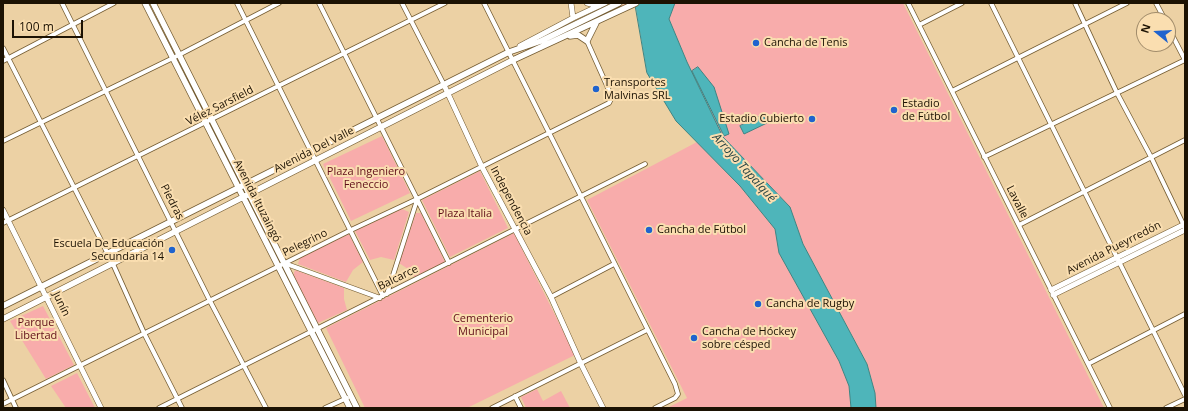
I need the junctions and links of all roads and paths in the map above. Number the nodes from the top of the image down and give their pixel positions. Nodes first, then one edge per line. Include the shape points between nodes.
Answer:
1 (62, 3) edge
2 (114, 3) edge
3 (145, 3) edge
4 (153, 3) edge
5 (237, 3) edge
6 (279, 3) edge
7 (319, 3) edge
8 (402, 3) edge
9 (445, 3) edge
10 (484, 3) edge
11 (570, 3) edge
12 (587, 3) edge
13 (605, 3) edge
14 (619, 3) edge
15 (636, 3) edge
16 (908, 3) edge
17 (962, 3) edge
18 (991, 3) edge
19 (1075, 3) edge
20 (1127, 3) edge
21 (1156, 3) edge
22 (599, 6) junction
23 (1161, 12) edge
24 (573, 18) junction
25 (245, 20) junction
26 (411, 20) junction
27 (596, 22) junction
28 (1086, 24) junction
29 (73, 25) junction
30 (919, 25) junction
31 (567, 36) junction
32 (587, 41) junction
33 (1176, 42) edge
34 (3, 48) edge
35 (509, 52) junction
36 (179, 54) junction
37 (344, 54) junction
38 (8, 58) junction
39 (173, 58) junction
40 (1018, 58) junction
41 (513, 60) junction
42 (1185, 60) edge
43 (3, 61) edge
44 (444, 85) junction
45 (279, 86) junction
46 (107, 90) junction
47 (952, 91) junction
48 (448, 93) junction
49 (1117, 93) junction
50 (378, 118) junction
51 (212, 120) junction
52 (40, 123) junction
53 (206, 123) junction
54 (1051, 123) junction
55 (382, 126) junction
56 (549, 134) junction
57 (1185, 140) edge
58 (3, 141) edge
59 (312, 151) junction
60 (139, 156) junction
61 (984, 157) junction
62 (1151, 157) junction
63 (316, 159) junction
64 (645, 164) dead end
65 (482, 167) junction
66 (245, 185) junction
67 (74, 187) junction
68 (239, 188) junction
69 (1084, 191) junction
70 (250, 194) junction
71 (244, 197) junction
72 (580, 198) junction
73 (417, 199) junction
74 (3, 210) edge
75 (6, 222) edge
76 (172, 222) junction
77 (1019, 225) junction
78 (1185, 227) edge
79 (516, 229) junction
80 (351, 230) junction
81 (177, 232) junction
82 (107, 254) junction
83 (1119, 260) junction
84 (449, 263) junction
85 (113, 264) junction
86 (281, 264) junction
87 (614, 264) junction
88 (42, 287) junction
89 (1052, 293) junction
90 (383, 296) junction
91 (47, 297) junction
92 (551, 297) junction
93 (210, 300) junction
94 (3, 306) edge
95 (1185, 314) edge
96 (3, 319) edge
97 (316, 328) junction
98 (647, 330) junction
99 (1153, 331) junction
100 (144, 332) junction
101 (311, 332) junction
102 (581, 364) junction
103 (1088, 364) junction
104 (80, 366) junction
105 (244, 366) junction
106 (3, 380) edge
107 (1185, 395) edge
108 (515, 396) junction
109 (348, 397) junction
110 (12, 399) junction
111 (178, 399) junction
112 (1185, 399) edge
113 (3, 404) edge
114 (16, 408) edge
115 (101, 408) edge
116 (159, 408) edge
117 (182, 408) edge
118 (266, 408) edge
119 (325, 408) edge
120 (350, 408) edge
121 (357, 408) edge
122 (492, 408) edge
123 (521, 408) edge
124 (603, 408) edge
125 (655, 408) edge
126 (1110, 408) edge
127 (1166, 408) edge

1 - 29 street, Piedras
2 - 29 street
3 - 39 main road, Avenida Ituzaingó
4 - 36 main road, Avenida Ituzaingó
5 - 25 street
6 - 25 street
7 - 37 street
8 - 26 street, Independencia
9 - 26 street, Vélez Sarsfield
10 - 35 street
11 - 24 street
12 - 22 street
13 - 22 street, Avenida Del Valle
14 - 35 main road, Avenida Del Valle via 541,41
15 - 27 main road, Avenida Del Valle
16 - 30 street, Lavalle
17 - 30 street
18 - 40 street
19 - 28 street
20 - 28 street
21 - 23 street
22 - 24 street, Avenida Del Valle
24 - 35 street, Avenida Del Valle
25 - 36 street
25 - 45 street
26 - 37 street, Vélez Sarsfield
26 - 44 street, Independencia
27 - 31 main road, Avenida Del Valle
27 - 32 main road
28 - 40 street
28 - 49 street
29 - 38 street
29 - 46 street, Piedras
30 - 47 street, Lavalle
31 - 32 main road via 578,35
31 - 41 main road, Avenida Del Valle
32 - 56 street, Pelegrino via 612,97 609,103
33 - 42 street
34 - 38 street
35 - 41 street
35 - 44 main road, Avenida Del Valle
36 - 39 street
36 - 51 main road, Avenida Ituzaingó
37 - 45 street, Vélez Sarsfield
37 - 50 street
38 - 43 street
38 - 52 street
39 - 46 street
39 - 53 main road, Avenida Ituzaingó
40 - 47 street
40 - 54 street
41 - 48 main road, Avenida Del Valle
41 - 56 street
42 - 49 street
44 - 48 street, Independencia
44 - 50 main road, Avenida Del Valle
45 - 51 street, Vélez Sarsfield
45 - 59 street
46 - 52 street
46 - 60 street, Piedras
47 - 61 street, Lavalle
48 - 55 main road, Avenida Del Valle
48 - 65 street, Independencia
49 - 54 street
49 - 62 street
50 - 55 street
50 - 59 main road, Avenida Del Valle
51 - 53 street, Vélez Sarsfield
51 - 66 main road, Avenida Ituzaingó
52 - 58 street
52 - 67 street
53 - 60 street, Vélez Sarsfield
53 - 68 main road, Avenida Ituzaingó
54 - 61 street
54 - 69 street
55 - 63 main road, Avenida Del Valle
55 - 73 street
56 - 65 street, Pelegrino
56 - 72 street
57 - 62 street
59 - 63 street
59 - 66 main road, Avenida Del Valle
60 - 67 street, Vélez Sarsfield
60 - 76 street, Piedras
61 - 77 street, Lavalle
62 - 69 street
62 - 78 street
63 - 70 main road, Avenida Del Valle
63 - 80 street
64 - 72 street, Balcarce
65 - 73 street, Pelegrino
65 - 79 street, Independencia
66 - 68 main road, Avenida Del Valle
66 - 70 main road, Avenida Ituzaingó
67 - 75 street, Vélez Sarsfield
67 - 82 street
68 - 71 main road, Avenida Ituzaingó
68 - 76 main road, Avenida Del Valle
69 - 77 street
69 - 83 street
70 - 71 main road, Avenida Del Valle
70 - 86 main road, Avenida Ituzaingó
71 - 81 main road, Avenida Del Valle
71 - 86 main road, Avenida Ituzaingó
72 - 79 street, Balcarce
72 - 87 street
73 - 80 street, Pelegrino
73 - 84 street
73 - 90 street
74 - 75 street, Junín
75 - 88 street, Junín
76 - 81 street, Piedras
76 - 82 main road, Avenida Del Valle
77 - 89 street, Lavalle
78 - 83 street, Avenida Pueyrredón
79 - 84 street, Balcarce
79 - 92 street, Independencia
80 - 86 street, Pelegrino
80 - 90 street
81 - 85 main road, Avenida Del Valle
81 - 93 street, Piedras
82 - 85 street
82 - 88 main road, Avenida Del Valle
83 - 89 street, Avenida Pueyrredón
83 - 99 street
84 - 90 street, Balcarce
85 - 91 main road, Avenida Del Valle
85 - 100 street
86 - 90 street
86 - 93 street, Pelegrino
86 - 97 main road, Avenida Ituzaingó
86 - 101 main road, Avenida Ituzaingó
87 - 92 street
87 - 98 street
88 - 91 street, Junín
88 - 94 main road, Avenida Del Valle
89 - 103 street, Lavalle
90 - 97 street, Balcarce
91 - 96 main road, Avenida Del Valle
91 - 104 street, Junín
92 - 102 street, Independencia
93 - 100 street, Pelegrino
93 - 105 street, Piedras
95 - 99 street
97 - 101 street, Balcarce
97 - 109 main road, Avenida Ituzaingó
98 - 102 street
98 - 125 street via 677,389 675,398
99 - 103 street
99 - 107 street
100 - 104 street, Pelegrino
100 - 111 street
101 - 105 street, Balcarce
101 - 109 main road, Avenida Ituzaingó
102 - 108 street
102 - 124 street, Independencia
103 - 126 street, Lavalle
104 - 110 street, Pelegrino
104 - 115 street, Junín
105 - 111 street, Balcarce
105 - 118 street, Piedras
106 - 110 street
108 - 122 street
108 - 123 street
109 - 119 street
109 - 120 main road, Avenida Ituzaingó
109 - 121 main road, Avenida Ituzaingó
110 - 113 street, Pelegrino
110 - 114 street
111 - 116 street, Balcarce
111 - 117 street
112 - 127 street

